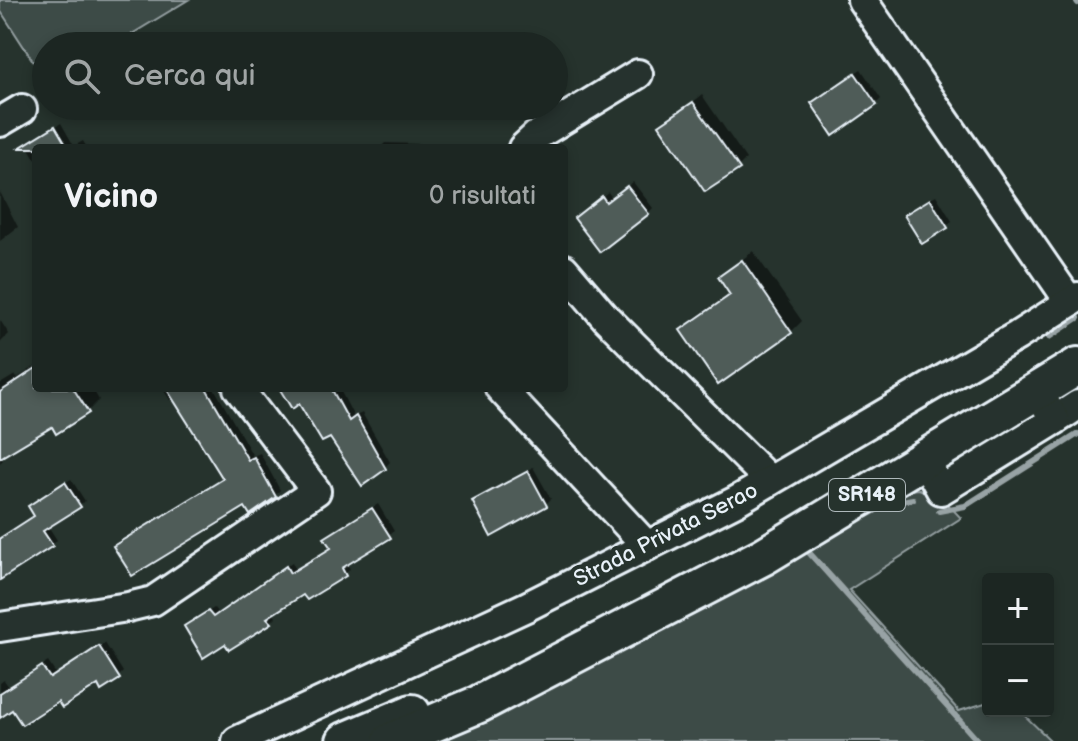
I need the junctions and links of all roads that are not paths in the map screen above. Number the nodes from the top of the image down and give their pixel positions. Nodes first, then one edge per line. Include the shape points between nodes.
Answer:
1 (862, 0) edge
2 (638, 74) dead end
3 (568, 117) edge
4 (562, 120) edge
5 (527, 144) edge
6 (568, 274) edge
7 (1074, 299) edge
8 (1078, 366) edge
9 (241, 392) edge
10 (504, 392) edge
11 (1057, 406) edge
12 (770, 481) junction
13 (647, 546) junction
14 (650, 614) junction
15 (0, 627) edge
16 (237, 741) edge
17 (345, 741) edge
18 (391, 741) edge

1 - 7 street
2 - 3 street
4 - 5 street
6 - 12 street
7 - 12 street, Strada Privata Serao
8 - 11 main road, SR148
9 - 15 street via 316,491 153,601
10 - 13 street
11 - 14 main road, SR148 via 925,461 764,556
12 - 13 street, Strada Privata Serao
13 - 16 street, Strada Privata Serao
14 - 17 main road, SR148
14 - 18 main road, SR148 via 479,704

